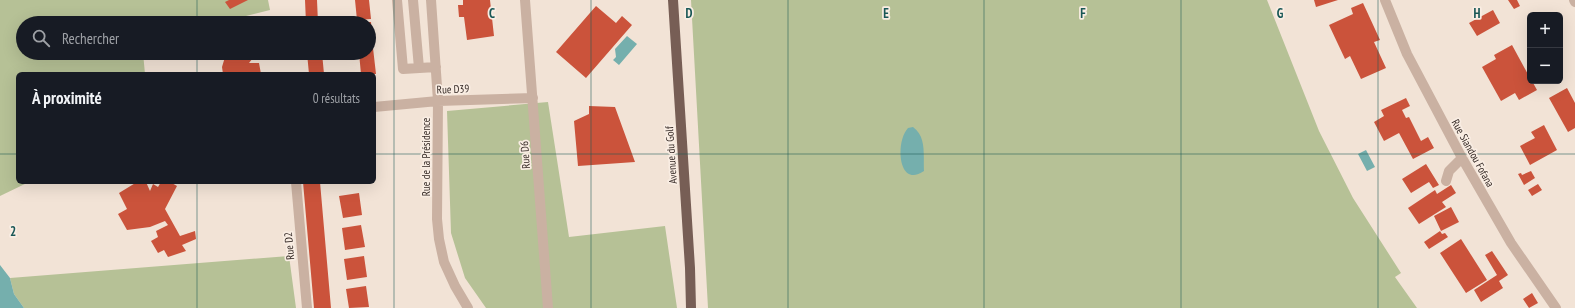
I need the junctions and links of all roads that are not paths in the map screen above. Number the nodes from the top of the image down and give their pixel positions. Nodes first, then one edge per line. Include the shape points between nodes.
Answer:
1 (397, 0) edge
2 (413, 0) edge
3 (431, 0) edge
4 (525, 0) edge
5 (673, 0) edge
6 (1385, 0) edge
7 (436, 67) junction
8 (419, 68) junction
9 (533, 98) junction
10 (438, 101) junction
11 (376, 108) edge
12 (1462, 158) junction
13 (1446, 181) dead end
14 (296, 184) edge
15 (307, 308) edge
16 (468, 308) edge
17 (548, 308) edge
18 (691, 308) edge
19 (1556, 308) edge

1 - 8 street via 403,69
2 - 8 street
3 - 7 street, Rue de la Présidence
4 - 9 street, Rue D6
5 - 18 main road, Avenue du Golf
6 - 12 street, Rue Siandou Fofana via 1407,54
7 - 8 street
7 - 10 street, Rue de la Présidence
9 - 10 street, Rue D39
9 - 17 street, Rue D6
10 - 11 street, Rue D39
10 - 16 street, Rue de la Présidence via 439,239 444,262 454,286
12 - 13 street via 1449,171
12 - 19 street, Rue Siandou Fofana via 1511,243
14 - 15 street, Rue D2

